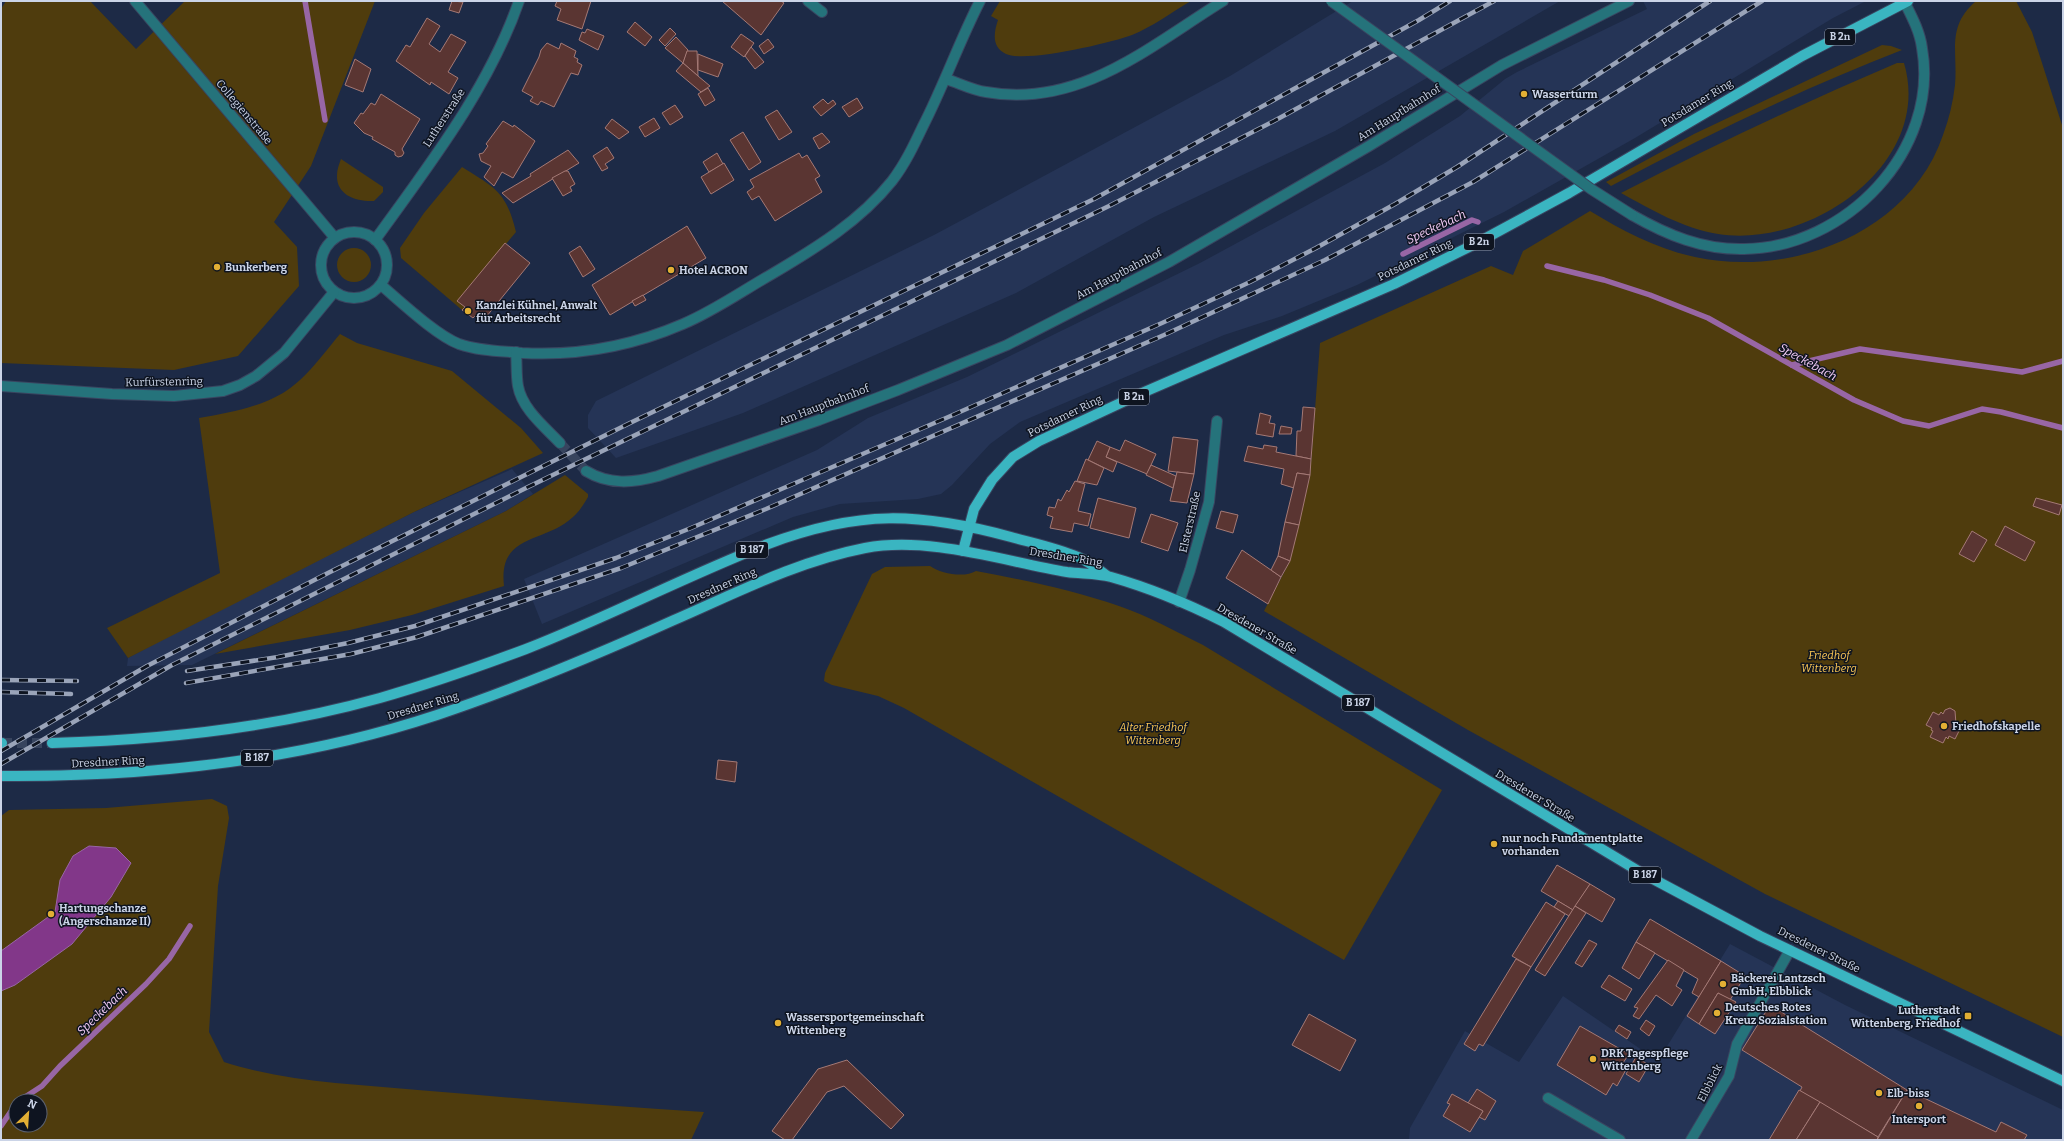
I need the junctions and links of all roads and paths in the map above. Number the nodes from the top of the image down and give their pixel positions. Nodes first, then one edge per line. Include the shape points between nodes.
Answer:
1 (135, 1) edge
2 (519, 1) edge
3 (808, 1) edge
4 (980, 1) edge
5 (1223, 1) edge
6 (1331, 1) edge
7 (1629, 1) edge
8 (1906, 2) edge
9 (822, 12) dead end
10 (946, 78) junction
11 (334, 238) junction
12 (375, 240) junction
13 (381, 285) junction
14 (334, 292) junction
15 (516, 352) junction
16 (1, 386) edge
17 (1217, 421) dead end
18 (560, 443) tunnel mouth
19 (586, 471) tunnel mouth
20 (969, 527) junction
21 (963, 551) junction
22 (1109, 576) junction
23 (1179, 602) junction
24 (52, 743) tunnel mouth
25 (3, 776) dead end
26 (1790, 950) junction
27 (2063, 1081) edge
28 (1548, 1098) dead end
29 (1620, 1140) edge
30 (1691, 1140) edge

1 - 11 street, Collegienstraße
2 - 12 street, Lutherstraße via 505,36 470,100
3 - 9 street
4 - 10 street
5 - 10 street via 1114,69 1071,88 1000,94
6 - 8 street, bridge via 1591,189 1632,215 1684,240 1703,245 1744,249 1766,248 1827,226 1861,202 1890,172 1910,139 1917,119 1923,84 1923,54 1916,26
7 - 19 street, Am Hauptbahnhof via 1502,65 1370,146 1169,262 1007,345 898,390 658,476 640,481 617,482
8 - 20 main road, Potsdamer Ring / B 2n via 1802,56 1569,193 1475,244 1394,284 1149,390 1039,441 999,471 974,509
10 - 15 street via 912,150 888,185 853,221 791,262 701,316 640,340 576,352
11 - 12 street via 345,233 357,232
11 - 14 street via 323,253 321,265 326,283
12 - 13 street via 384,251 387,263 386,275
13 - 14 street via 371,294 359,298 346,298
13 - 15 street via 451,340 470,347
14 - 16 street, Kurfürstenring via 284,353 256,376 224,391 167,396
15 - 18 street via 518,388 522,398 527,408
17 - 23 street, Elsterstraße via 1209,502
20 - 21 main road, Potsdamer Ring / B 2n
20 - 22 main road, Dresdner Ring / B 187 via 1080,557
20 - 24 main road, Dresdner Ring / B 187 via 899,517 853,520 806,531 744,553 527,649 384,697 283,720 174,736
21 - 22 main road, Dresdner Ring / B 187 via 1069,572
21 - 25 main road, Dresdner Ring / B 187 via 897,545 868,548 827,558 775,576 539,679 434,716 326,745 215,764 124,773
22 - 23 main road, Dresdener Straße / B 187
23 - 26 main road, Dresdener Straße / B 187 via 1239,630 1640,872
26 - 27 main road, Dresdener Straße / B 187
26 - 30 street, Elbblick via 1737,1044 1729,1076
28 - 29 street

